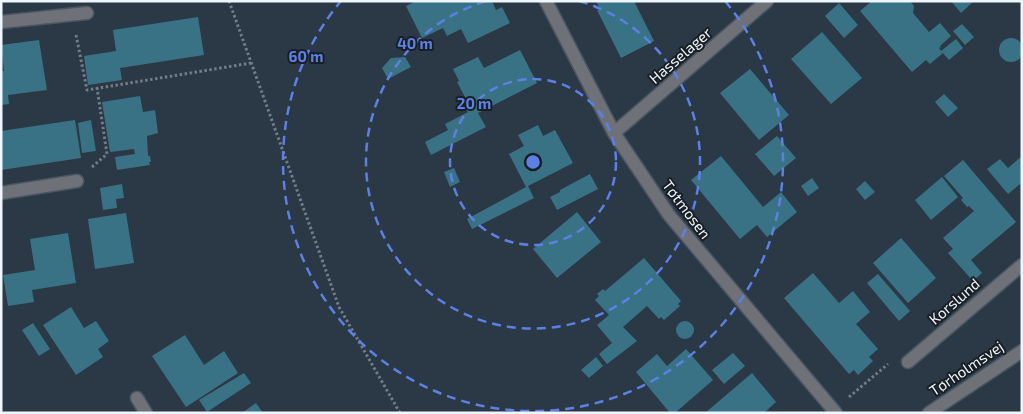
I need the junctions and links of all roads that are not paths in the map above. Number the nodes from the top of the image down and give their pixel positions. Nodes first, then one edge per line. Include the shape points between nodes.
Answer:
1 (546, 1) edge
2 (767, 1) edge
3 (87, 13) dead end
4 (1, 22) edge
5 (614, 133) junction
6 (77, 181) road end
7 (1, 193) edge
8 (1022, 264) edge
9 (1022, 351) edge
10 (908, 362) road end
11 (137, 398) dead end
12 (835, 411) edge
13 (146, 413) edge
14 (929, 413) edge

1 - 5 street, Tøtmosen
2 - 5 street, Hasselager
3 - 4 street
5 - 12 street, Tøtmosen via 669,215
6 - 7 street
8 - 10 street, Korslund
9 - 14 street, Tørholmsvej
11 - 13 street

